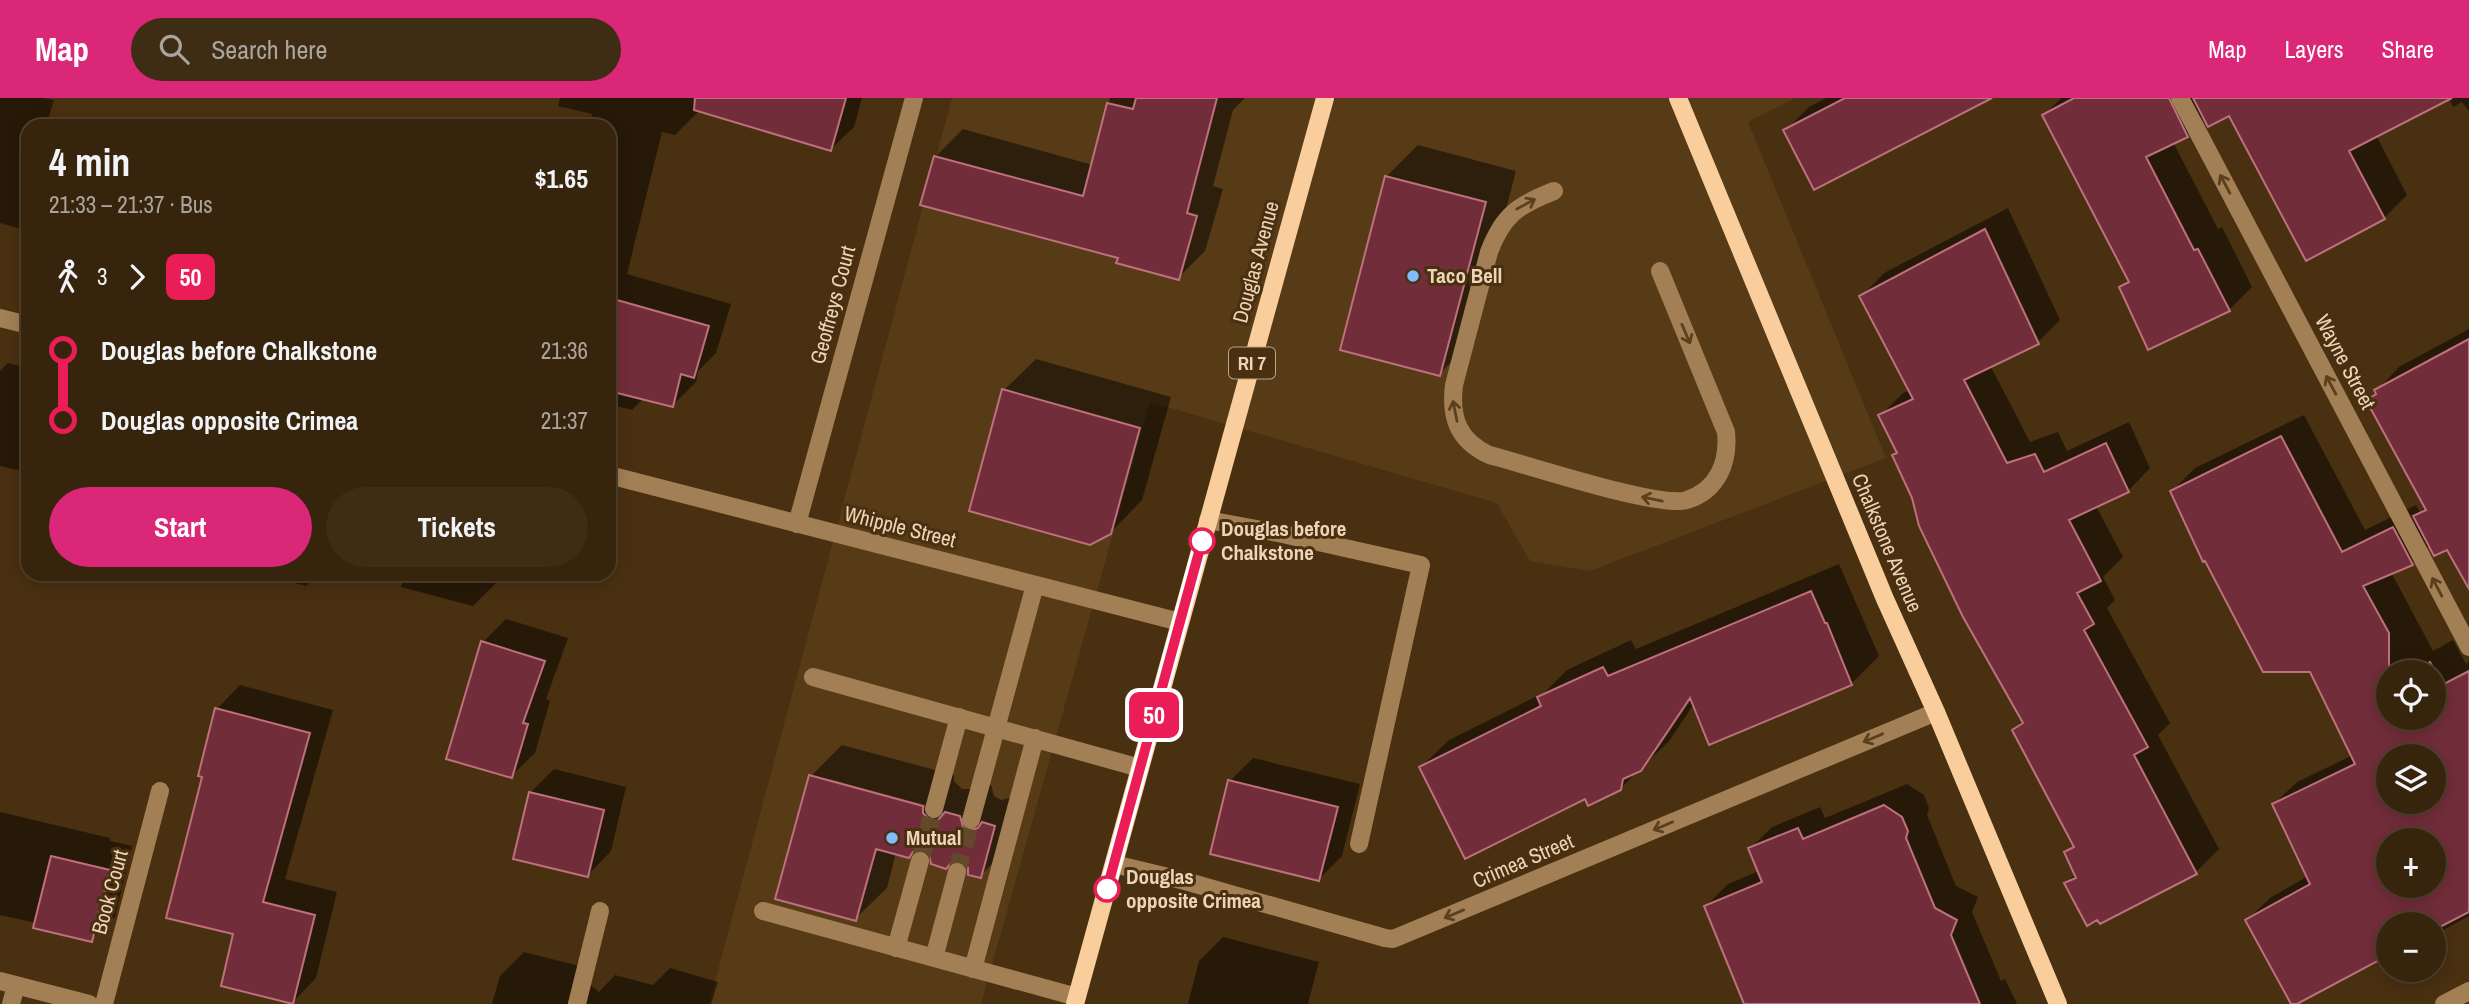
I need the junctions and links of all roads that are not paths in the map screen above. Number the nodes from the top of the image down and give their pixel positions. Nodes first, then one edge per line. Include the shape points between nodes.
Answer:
1 (914, 98) edge
2 (1325, 98) edge
3 (1678, 98) edge
4 (2180, 98) edge
5 (1554, 191) dead end
6 (1660, 271) dead end
7 (0, 318) edge
8 (21, 324) edge
9 (616, 477) edge
10 (1208, 520) junction
11 (797, 524) junction
12 (1035, 585) junction
13 (1180, 622) junction
14 (2469, 647) edge
15 (813, 677) dead end
16 (1936, 712) junction
17 (959, 717) junction
18 (997, 728) junction
19 (1035, 738) junction
20 (1140, 768) junction
21 (160, 791) dead end
22 (934, 809) tunnel mouth
23 (971, 820) tunnel mouth
24 (1359, 844) dead end
25 (920, 861) tunnel mouth
26 (1114, 864) junction
27 (957, 872) tunnel mouth
28 (600, 911) dead end
29 (763, 911) dead end
30 (896, 948) junction
31 (934, 958) junction
32 (973, 969) junction
33 (8, 983) edge
34 (2469, 991) edge
35 (1076, 1001) edge
36 (11, 1004) edge
37 (89, 1004) edge
38 (104, 1004) edge
39 (576, 1004) edge
40 (2058, 1004) edge
41 (2444, 1004) edge

1 - 11 street, Geoffreys Court
2 - 10 main road, Douglas Avenue / RI 7
3 - 16 main road, Chalkstone Avenue
14 -> 4 street, Wayne Street
6 -> 5 street via 1726,432 1726,459 1713,484 1686,500 1656,500 1476,448 1458,427 1452,398 1489,252 1512,212
7 - 8 street
9 - 11 street, Whipple Street
10 - 13 main road, Douglas Avenue / RI 7
10 - 24 street via 1421,565
11 - 12 street, Whipple Street
12 - 13 street, Whipple Street
12 - 18 street
13 - 20 main road, Douglas Avenue / RI 7
15 - 17 street
16 -> 26 street, Crimea Street via 1393,939
16 - 40 main road, Chalkstone Avenue
17 - 18 street
17 - 22 street
18 - 19 street
18 - 23 street
19 - 20 street
19 - 32 street
20 - 26 main road, Douglas Avenue / RI 7
21 - 38 street, Book Court
25 - 30 street
26 - 35 main road, Douglas Avenue / RI 7
27 - 31 street
28 - 39 street
29 - 30 street
30 - 31 street
31 - 32 street
32 - 35 street
33 - 36 street
33 - 37 street
34 - 41 street

